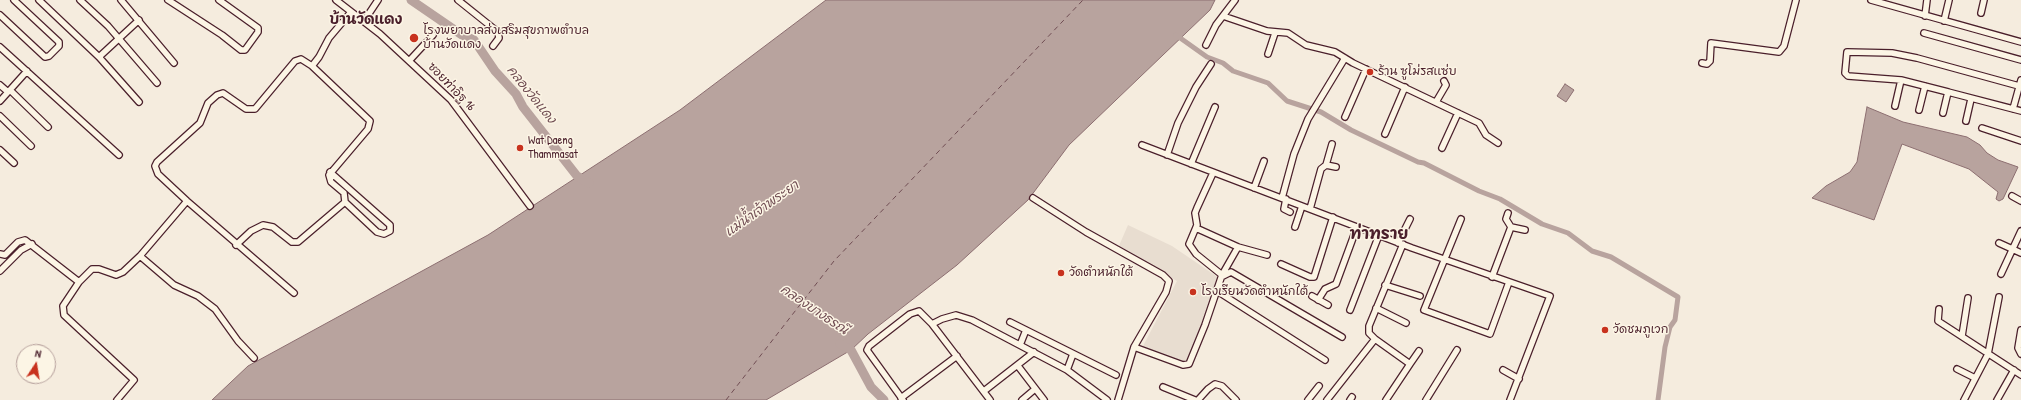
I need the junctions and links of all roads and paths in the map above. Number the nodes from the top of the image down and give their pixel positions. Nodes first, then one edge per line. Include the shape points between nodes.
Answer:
1 (14, 0) edge
2 (39, 0) edge
3 (80, 0) edge
4 (121, 0) edge
5 (168, 0) edge
6 (219, 0) edge
7 (336, 0) edge
8 (378, 0) edge
9 (458, 0) edge
10 (1235, 0) edge
11 (1796, 0) edge
12 (1870, 0) edge
13 (1928, 0) edge
14 (1949, 0) edge
15 (1984, 0) edge
16 (351, 12) junction
17 (1981, 13) dead end
18 (0, 15) edge
19 (1224, 16) junction
20 (1925, 16) junction
21 (139, 20) junction
22 (364, 21) junction
23 (1944, 21) junction
24 (1275, 33) junction
25 (1924, 34) dead end
26 (433, 35) dead end
27 (119, 39) junction
28 (2021, 42) edge
29 (1206, 45) dead end
30 (493, 46) dead end
31 (0, 47) edge
32 (1268, 54) dead end
33 (99, 57) junction
34 (1345, 58) junction
35 (2021, 60) edge
36 (409, 61) junction
37 (174, 63) dead end
38 (1211, 64) dead end
39 (1702, 64) dead end
40 (312, 66) junction
41 (1366, 69) junction
42 (27, 71) junction
43 (1901, 80) junction
44 (1444, 81) dead end
45 (156, 83) dead end
46 (2020, 83) edge
47 (0, 85) edge
48 (1925, 86) junction
49 (1405, 87) junction
50 (9, 91) junction
51 (1948, 92) junction
52 (1971, 99) junction
53 (0, 101) edge
54 (139, 102) dead end
55 (1436, 102) junction
56 (1895, 106) dead end
57 (1215, 107) dead end
58 (2013, 109) junction
59 (1919, 110) dead end
60 (2021, 111) edge
61 (1458, 113) junction
62 (1943, 113) dead end
63 (0, 116) edge
64 (1345, 117) dead end
65 (1966, 121) dead end
66 (48, 127) dead end
67 (1982, 128) dead end
68 (1385, 134) dead end
69 (2021, 141) edge
70 (1498, 143) dead end
71 (1332, 144) dead end
72 (1142, 145) dead end
73 (31, 146) dead end
74 (1442, 148) dead end
75 (0, 150) edge
76 (119, 155) dead end
77 (1168, 155) junction
78 (1264, 161) dead end
79 (14, 163) dead end
80 (1191, 164) junction
81 (1326, 165) junction
82 (1336, 167) dead end
83 (330, 172) junction
84 (1213, 173) junction
85 (1254, 188) junction
86 (2012, 196) dead end
87 (1033, 198) dead end
88 (1284, 199) junction
89 (187, 201) junction
90 (2021, 201) edge
91 (344, 202) junction
92 (530, 206) dead end
93 (1302, 206) junction
94 (1310, 209) junction
95 (1290, 212) dead end
96 (1508, 213) dead end
97 (1333, 217) junction
98 (1410, 219) dead end
99 (1461, 220) dead end
100 (1357, 226) junction
101 (1295, 227) dead end
102 (1511, 227) junction
103 (1196, 228) junction
104 (1525, 230) dead end
105 (2021, 231) edge
106 (1379, 235) junction
107 (1401, 243) junction
108 (1999, 243) dead end
109 (32, 244) junction
110 (236, 245) junction
111 (1238, 247) junction
112 (2012, 249) junction
113 (2021, 253) edge
114 (0, 254) edge
115 (1267, 255) dead end
116 (140, 256) junction
117 (1445, 260) junction
118 (1282, 264) dead end
119 (0, 271) edge
120 (2001, 274) dead end
121 (1222, 276) junction
122 (1492, 276) junction
123 (80, 282) junction
124 (1509, 282) junction
125 (1385, 285) junction
126 (1217, 291) junction
127 (294, 293) dead end
128 (1312, 296) dead end
129 (1420, 296) dead end
130 (1998, 297) dead end
131 (1968, 298) dead end
132 (1318, 300) junction
133 (1328, 305) dead end
134 (1376, 308) junction
135 (1939, 309) dead end
136 (1350, 310) dead end
137 (1010, 322) dead end
138 (1406, 323) dead end
139 (932, 324) junction
140 (1026, 330) junction
141 (2021, 330) edge
142 (1962, 336) junction
143 (1342, 337) dead end
144 (1376, 339) junction
145 (1020, 345) junction
146 (1134, 347) junction
147 (1457, 350) dead end
148 (1034, 352) junction
149 (1418, 352) dead end
150 (1073, 354) junction
151 (1988, 354) junction
152 (2021, 354) edge
153 (957, 356) junction
154 (254, 358) dead end
155 (1325, 360) dead end
156 (1410, 364) junction
157 (1018, 366) junction
158 (1956, 369) dead end
159 (1067, 370) junction
160 (1503, 370) dead end
161 (2014, 370) junction
162 (1116, 375) dead end
163 (2021, 375) edge
164 (1974, 378) junction
165 (1519, 379) junction
166 (1319, 386) dead end
167 (1164, 388) dead end
168 (1035, 389) junction
169 (984, 391) junction
170 (902, 399) edge
171 (117, 400) edge
172 (990, 400) edge
173 (1022, 400) edge
174 (1044, 400) edge
175 (1107, 400) edge
176 (1118, 400) edge
177 (1196, 400) edge
178 (1236, 400) edge
179 (1308, 400) edge
180 (1327, 400) edge
181 (1386, 400) edge
182 (1426, 400) edge
183 (1510, 400) edge
184 (1964, 400) edge
185 (1997, 400) edge

1 - 18 street via 59,42 59,46 45,57
2 - 33 street
3 - 27 street
4 - 21 street
5 - 6 street via 245,50 258,32 258,28
7 - 16 street, ซอยท่าอิฐ 16
8 - 22 street
9 - 30 street via 498,32 500,37
10 - 19 street
11 - 39 street via 1784,46 1779,52 1711,43 1710,61
12 - 20 street
13 - 20 street
14 - 23 street
15 - 17 street
16 - 22 street, ซอยท่าอิฐ 16
16 - 40 street via 329,38
19 - 24 street
19 - 29 street via 1216,25
20 - 23 street
21 - 27 street
21 - 37 street
22 - 36 street, ซอยท่าอิฐ 16
23 - 28 street
24 - 32 street
24 - 34 street via 1288,33 1306,44 1332,50
25 - 35 street
26 - 36 street
27 - 33 street
27 - 45 street
31 - 42 street
33 - 54 street
34 - 41 street
34 - 88 street via 1301,136
36 - 92 street, ซอยท่าอิฐ 16 via 456,105
38 - 77 street via 1178,123
40 - 83 street via 370,121 368,129
40 - 89 street via 301,59 295,61 256,109 246,109 223,94 211,99 200,123 156,164 158,174
41 - 49 street
41 - 64 street
42 - 50 street
42 - 76 street
43 - 46 street via 1848,76 1845,73 1847,52 1892,53
43 - 48 street
43 - 56 street
44 - 55 street via 1446,85
46 - 58 street
47 - 50 street
48 - 51 street
48 - 59 street
49 - 55 street
49 - 68 street
50 - 53 street
50 - 66 street
51 - 52 street
51 - 62 street
52 - 58 street
52 - 65 street
55 - 61 street
57 - 80 street
58 - 60 street
61 - 70 street via 1479,123 1486,135
61 - 74 street
63 - 73 street
67 - 69 street
71 - 81 street
72 - 77 street
75 - 79 street
77 - 80 street
78 - 85 street
80 - 84 street
81 - 82 street
81 - 94 street via 1321,169
83 - 91 street via 329,180 344,194
83 - 91 street via 390,225 390,231 384,234 378,232
84 - 85 street
84 - 103 street via 1197,208
85 - 88 street
86 - 90 street
87 - 146 street via 1086,232 1167,277 1168,287
88 - 93 street
88 - 95 street via 1284,209
89 - 110 street
89 - 116 street
91 - 110 street via 298,242 289,240 273,227 263,225 251,231
93 - 94 street
93 - 101 street
94 - 97 street
96 - 102 street via 1506,219
97 - 100 street
97 - 118 street via 1314,277
98 - 107 street
99 - 117 street
100 - 106 street
100 - 132 street via 1336,284 1325,289
102 - 104 street
102 - 122 street
103 - 111 street
103 - 121 street via 1189,244 1191,249
105 - 112 street
106 - 107 street
106 - 136 street
107 - 117 street
107 - 125 street
108 - 112 street
109 - 114 street via 21,240 5,255
109 - 119 street via 21,250
109 - 123 street
110 - 127 street
111 - 115 street
111 - 121 street
112 - 113 street
112 - 120 street
116 - 123 street via 120,274 96,269 88,272
116 - 154 street via 174,284 198,296 215,309
117 - 122 street
117 - 124 street via 1424,310 1490,334
121 - 126 street
121 - 143 street via 1232,272
122 - 124 street
123 - 171 street via 63,306 63,312 134,380
124 - 165 street via 1550,296
125 - 129 street
125 - 134 street
126 - 146 street via 1189,364 1182,365
126 - 155 street
128 - 132 street
130 - 151 street
131 - 142 street
132 - 133 street
134 - 138 street
134 - 144 street via 1368,329
135 - 142 street via 1938,321
137 - 140 street
139 - 145 street via 950,316 963,316
139 - 153 street
139 - 170 street via 921,311 915,311 868,348 868,352
140 - 145 street
140 - 150 street
141 - 152 street via 2018,348
142 - 151 street
144 - 156 street
144 - 180 street
145 - 148 street
146 - 176 street
147 - 182 street
148 - 157 street
148 - 159 street
149 - 156 street
150 - 159 street
150 - 162 street
151 - 161 street
151 - 164 street
153 - 169 street
153 - 170 street
156 - 181 street
157 - 168 street
157 - 169 street
158 - 164 street
159 - 175 street
160 - 165 street
161 - 163 street
161 - 185 street
164 - 184 street
165 - 183 street
166 - 179 street
167 - 177 street
168 - 173 street
168 - 174 street
169 - 172 street
177 - 178 street via 1215,384 1222,386

